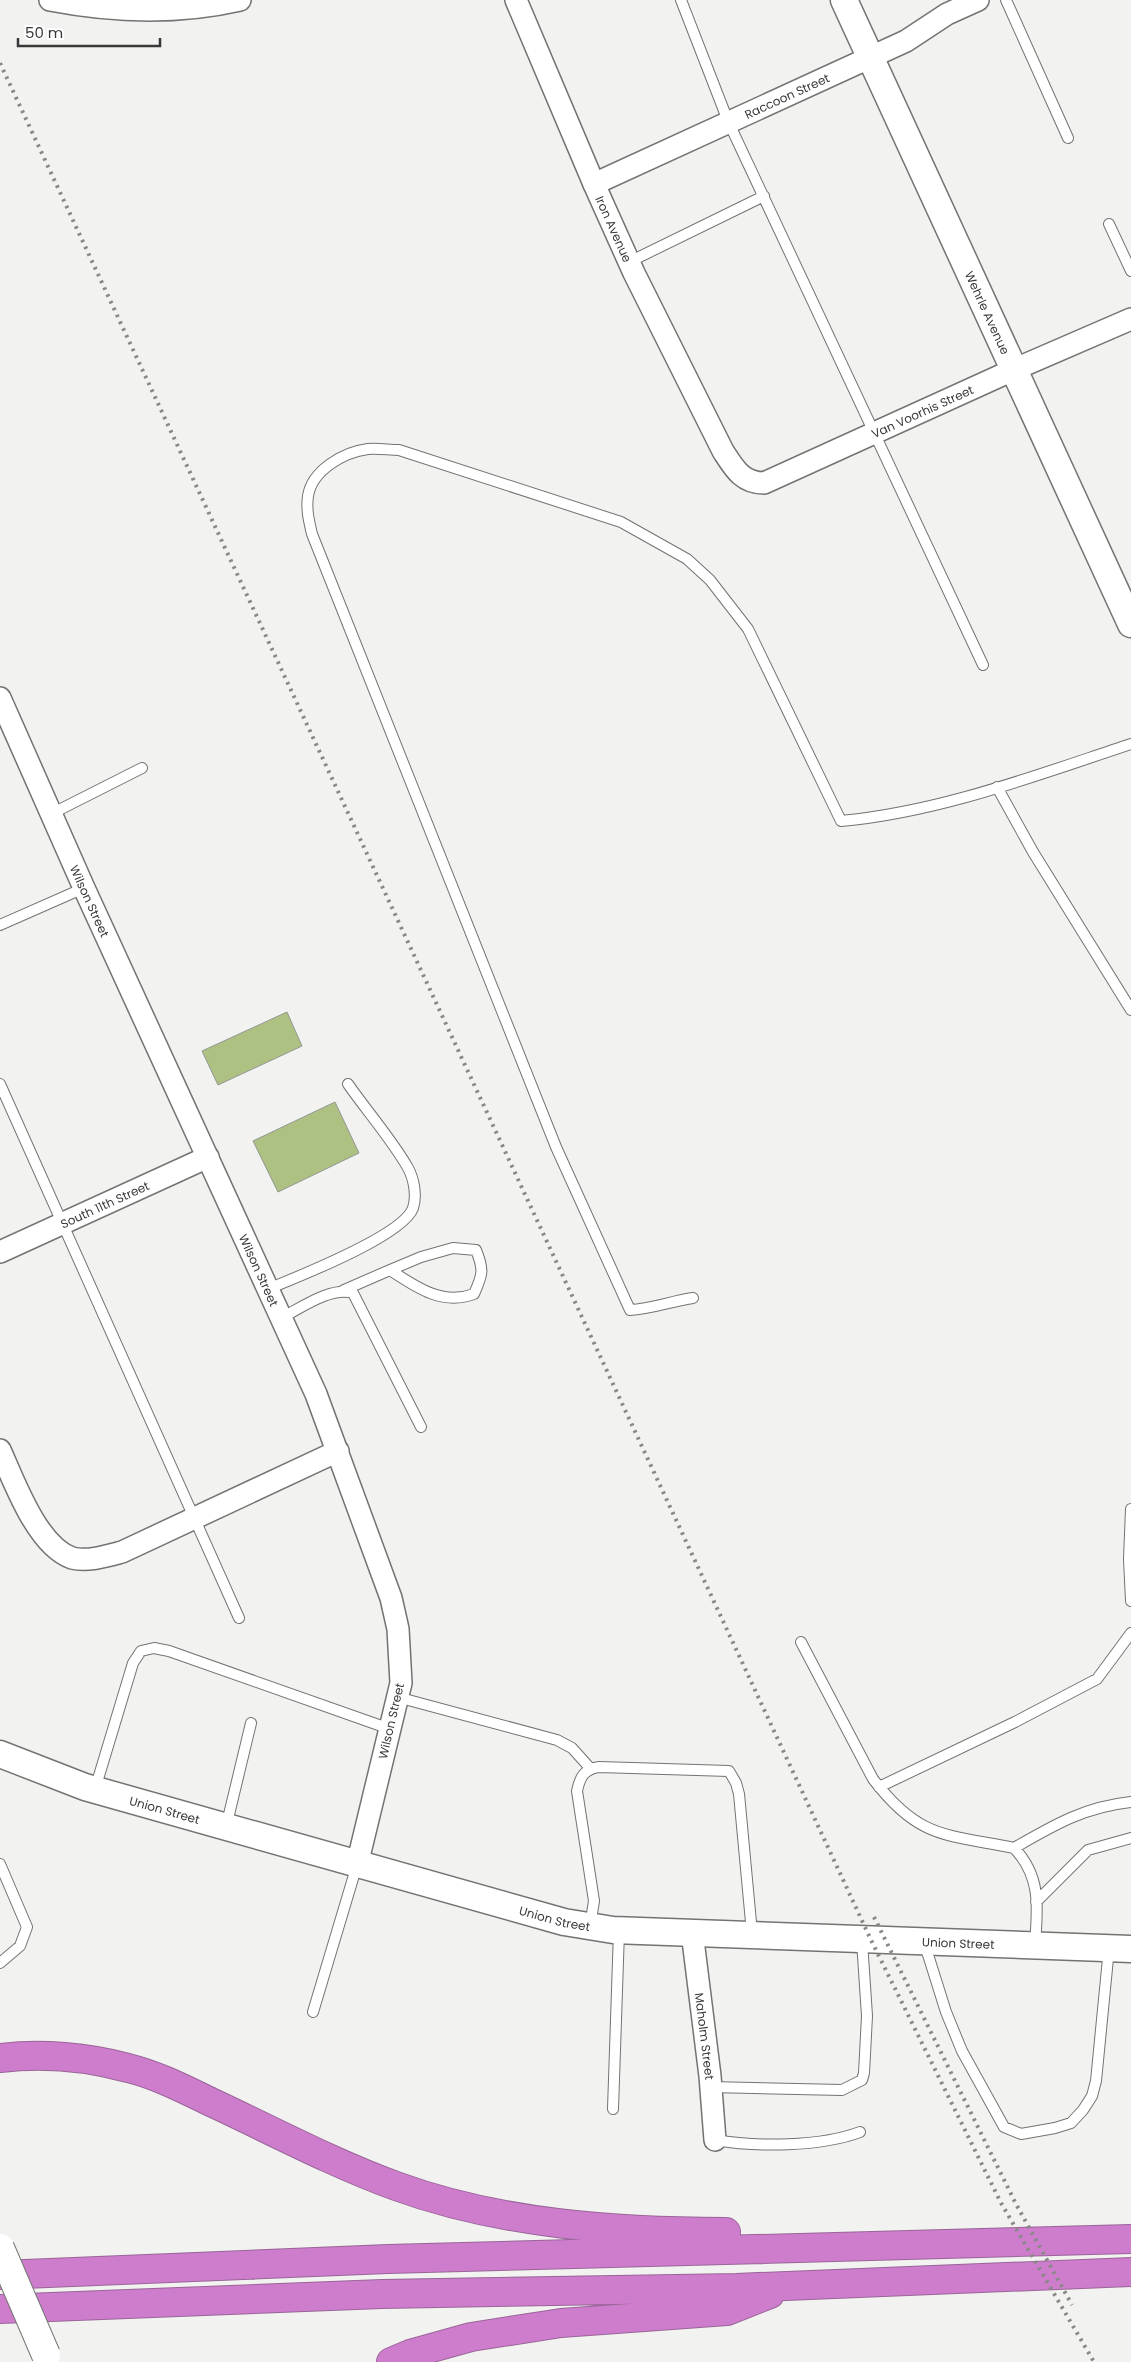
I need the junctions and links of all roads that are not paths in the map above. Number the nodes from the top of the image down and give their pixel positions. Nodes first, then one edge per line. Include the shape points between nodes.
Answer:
1 (50, 0) edge
2 (240, 0) edge
3 (516, 0) edge
4 (681, 0) edge
5 (844, 0) edge
6 (978, 0) edge
7 (1006, 0) edge
8 (870, 57) junction
9 (728, 120) junction
10 (1068, 138) dead end
11 (594, 184) junction
12 (764, 196) junction
13 (1109, 224) dead end
14 (630, 262) junction
15 (1131, 271) edge
16 (1131, 319) edge
17 (1013, 370) junction
18 (875, 433) junction
19 (723, 451) joint
20 (1131, 624) edge
21 (983, 665) dead end
22 (0, 698) edge
23 (1131, 744) edge
24 (142, 768) dead end
25 (997, 787) junction
26 (51, 814) junction
27 (84, 888) junction
28 (0, 925) edge
29 (1131, 1010) edge
30 (0, 1084) edge
31 (348, 1084) dead end
32 (208, 1157) junction
33 (62, 1222) junction
34 (0, 1252) edge
35 (390, 1270) junction
36 (268, 1289) junction
37 (344, 1290) junction
38 (693, 1298) dead end
39 (281, 1318) junction
40 (421, 1427) dead end
41 (0, 1450) edge
42 (338, 1452) junction
43 (1131, 1510) edge
44 (195, 1519) junction
45 (1131, 1601) edge
46 (239, 1618) dead end
47 (1131, 1633) edge
48 (801, 1642) dead end
49 (398, 1697) junction
50 (251, 1723) dead end
51 (390, 1729) junction
52 (0, 1754) edge
53 (590, 1768) junction
54 (879, 1787) junction
55 (95, 1790) junction
56 (1131, 1802) edge
57 (226, 1828) junction
58 (1131, 1838) edge
59 (1014, 1848) junction
60 (0, 1864) edge
61 (357, 1865) junction
62 (1036, 1902) junction
63 (590, 1926) junction
64 (619, 1930) junction
65 (692, 1932) junction
66 (752, 1933) junction
67 (862, 1940) junction
68 (923, 1941) junction
69 (1035, 1945) junction
70 (1120, 1949) edge
71 (0, 1963) edge
72 (313, 2012) dead end
73 (0, 2058) edge
74 (710, 2087) junction
75 (613, 2109) dead end
76 (860, 2132) dead end
77 (715, 2140) joint
78 (1131, 2239) edge
79 (0, 2248) edge
80 (760, 2249) junction
81 (0, 2274) edge
82 (1125, 2274) edge
83 (790, 2286) junction
84 (0, 2309) edge
85 (46, 2355) dead end
86 (391, 2362) edge

1 - 2 street via 140,9 175,9
3 - 11 street, Iron Avenue
4 - 9 lane
5 - 8 street, Wehrle Avenue
6 - 8 street, Raccoon Street
7 - 10 lane
8 - 9 street, Raccoon Street
8 - 17 street, Wehrle Avenue
9 - 11 street, Raccoon Street
9 - 12 lane
11 - 14 street, Iron Avenue
12 - 14 lane
12 - 18 lane
13 - 15 lane
14 - 19 street, Iron Avenue
16 - 17 street, Van Voorhis Street
17 - 18 street, Van Voorhis Street
17 - 20 street, Wehrle Avenue
18 - 19 street, Van Voorhis Street via 764,483 744,479
18 - 21 lane
22 - 26 street, Wilson Street
23 - 25 lane
24 - 26 lane
25 - 29 lane via 1033,852
25 - 38 lane via 933,804 841,821 748,629 710,580 687,559 622,522 399,450 368,449 342,456 320,473 308,494 307,511 312,534 556,1147 630,1310
26 - 27 street, Wilson Street
27 - 28 lane
27 - 32 street, Wilson Street
30 - 33 lane
31 - 36 lane via 408,1168 415,1189 412,1210 394,1228 349,1255
32 - 33 street, South 11th Street
32 - 36 street, Wilson Street
33 - 34 street, South 11th Street
33 - 44 lane
35 - 35 lane via 421,1290 453,1299 474,1294 482,1274 476,1250 453,1248
35 - 37 lane
36 - 39 street, Wilson Street
37 - 39 lane
37 - 40 lane via 353,1293
39 - 42 street, Wilson Street
41 - 44 street via 28,1511 48,1541 73,1558 102,1557 122,1552
42 - 44 street
42 - 49 street, Wilson Street via 391,1598 398,1629 401,1683
43 - 45 lane
44 - 46 lane
47 - 54 lane via 1097,1679
48 - 54 lane
49 - 51 street, Wilson Street
49 - 53 lane via 557,1740 572,1748
50 - 57 lane
51 - 55 lane via 154,1648 141,1651 133,1662
51 - 61 street, Wilson Street
52 - 55 street, Union Street
53 - 63 lane via 580,1778 577,1791 594,1901
53 - 66 lane via 729,1771 739,1794
54 - 59 lane via 905,1815 926,1828 944,1835
55 - 57 street, Union Street
56 - 59 lane via 1075,1814
57 - 61 street, Union Street
58 - 62 lane via 1088,1850
59 - 62 lane via 1026,1861 1033,1876
60 - 71 lane via 27,1927 20,1946
61 - 63 street, Union Street via 564,1922
61 - 72 lane
62 - 69 lane
63 - 64 street, Union Street
64 - 65 street, Union Street
64 - 75 lane
65 - 66 street, Union Street
65 - 74 street, Maholm Street
66 - 67 street, Union Street
67 - 68 street, Union Street
67 - 74 lane via 867,2016 862,2080 842,2090
68 - 69 street, Union Street
68 - 70 lane via 962,2051 1004,2127 1021,2134 1071,2123 1092,2096
69 - 70 street, Union Street
73 - 80 highway via 64,2057 129,2068 177,2086 358,2171 449,2203 508,2215 658,2232 734,2232
74 - 77 street, Maholm Street
76 - 77 lane via 841,2140 748,2146
78 - 80 highway
79 - 85 main road, bridge
80 - 81 highway
82 - 83 highway
83 - 84 highway via 382,2294
83 - 86 highway via 727,2311 561,2323 480,2335

